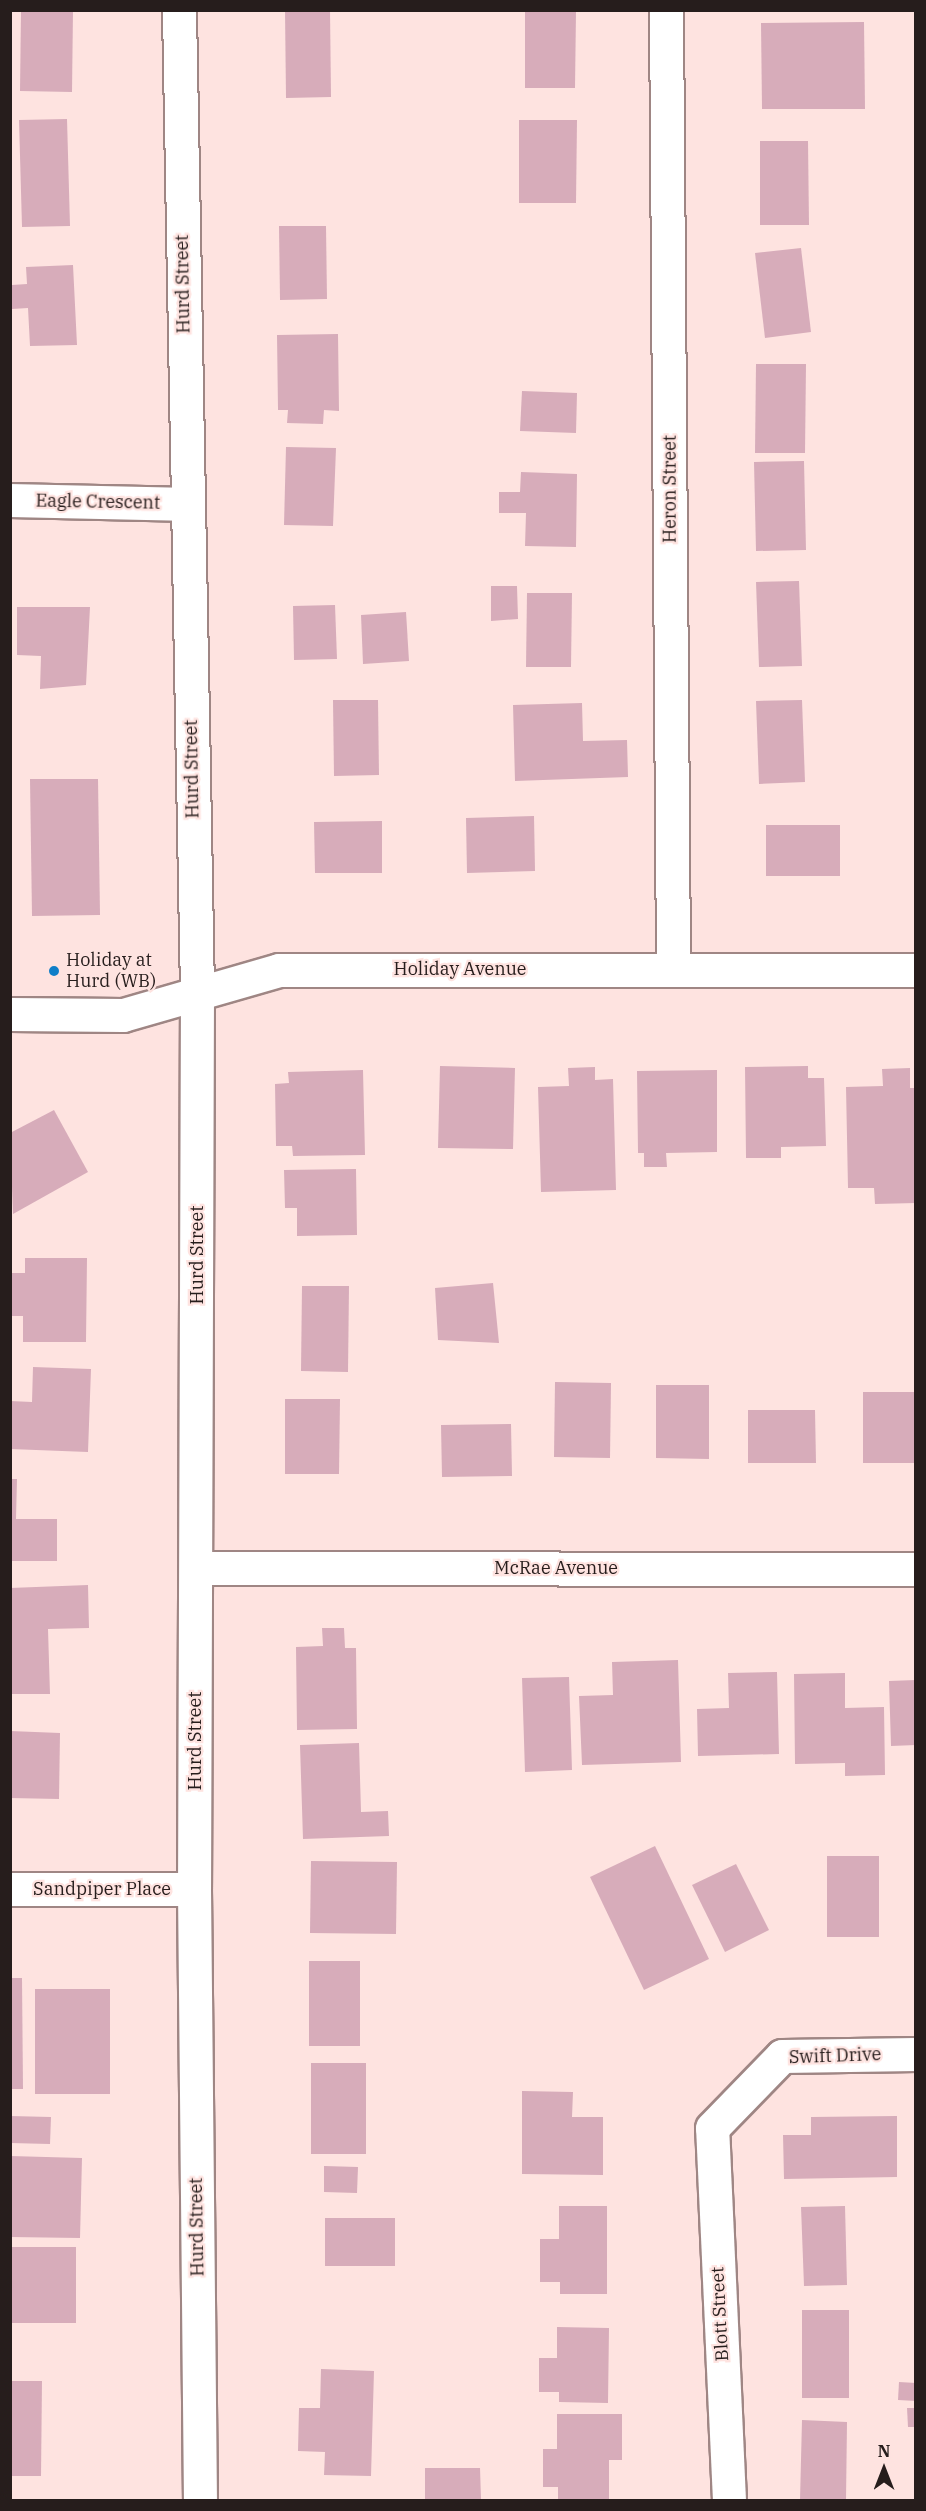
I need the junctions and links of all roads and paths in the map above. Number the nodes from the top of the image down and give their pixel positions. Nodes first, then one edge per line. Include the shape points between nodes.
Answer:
1 (179, 10) edge
2 (666, 10) edge
3 (10, 500) edge
4 (186, 504) junction
5 (673, 968) junction
6 (915, 970) edge
7 (197, 994) junction
8 (10, 1014) edge
9 (196, 1568) junction
10 (915, 1569) edge
11 (10, 1888) edge
12 (194, 1888) junction
13 (915, 2054) edge
14 (712, 2128) joint
15 (200, 2500) edge
16 (729, 2500) edge

1 - 4 street, Hurd Street
2 - 5 street, Heron Street
3 - 4 street, Eagle Crescent
4 - 7 street, Hurd Street
5 - 6 street, Holiday Avenue
5 - 7 street, Holiday Avenue via 279,970
7 - 8 street, Holiday Avenue via 123,1015
7 - 9 street, Hurd Street
9 - 10 street, McRae Avenue
9 - 12 street, Hurd Street
11 - 12 street, Sandpiper Place
12 - 15 street, Hurd Street
13 - 14 street, Swift Drive via 782,2056
14 - 16 street, Blott Street

